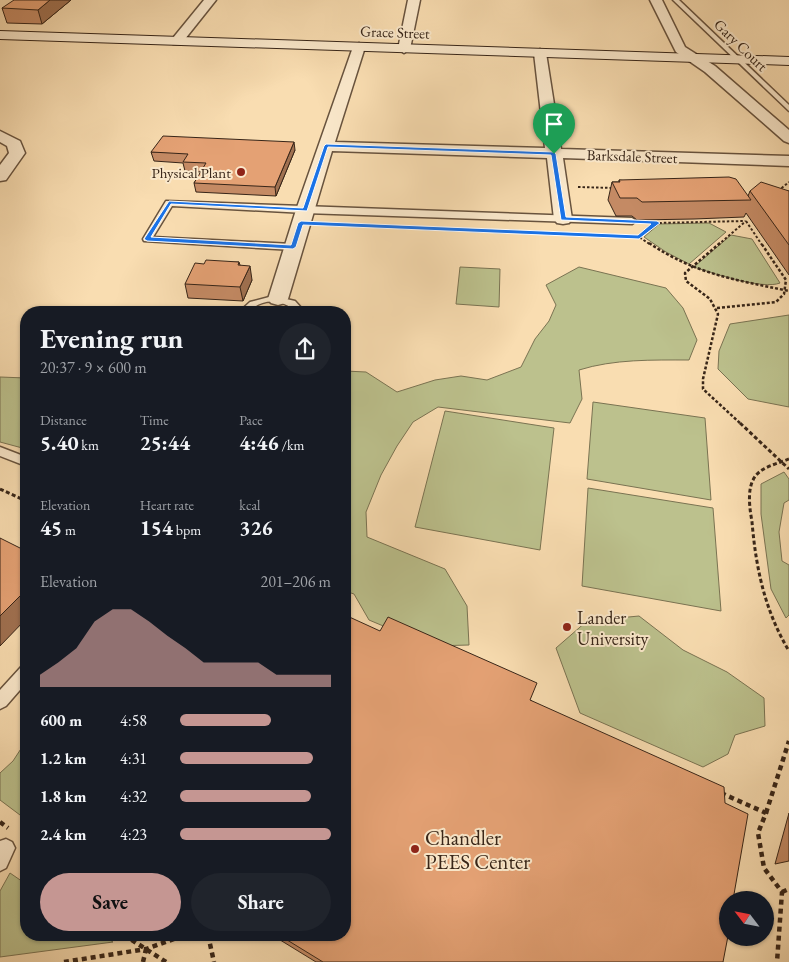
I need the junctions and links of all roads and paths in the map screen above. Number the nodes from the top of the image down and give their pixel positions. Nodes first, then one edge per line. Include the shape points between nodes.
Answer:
1 (210, 0) edge
2 (414, 0) edge
3 (656, 0) edge
4 (676, 0) edge
5 (0, 35) edge
6 (177, 41) junction
7 (359, 48) junction
8 (404, 49) junction
9 (540, 53) junction
10 (696, 58) junction
11 (789, 61) edge
12 (789, 109) edge
13 (0, 136) edge
14 (789, 138) edge
15 (326, 146) junction
16 (554, 154) junction
17 (789, 160) edge
18 (0, 176) edge
19 (789, 182) edge
20 (577, 187) dead end
21 (617, 188) edge
22 (771, 196) edge
23 (305, 210) junction
24 (563, 219) junction
25 (632, 221) joint
26 (746, 221) junction
27 (657, 223) junction
28 (629, 236) dead end
29 (639, 237) junction
30 (293, 247) junction
31 (691, 267) junction
32 (785, 288) junction
33 (789, 291) edge
34 (278, 299) junction
35 (251, 306) edge
36 (296, 306) edge
37 (717, 308) junction
38 (0, 451) edge
39 (20, 459) edge
40 (789, 459) edge
41 (783, 463) junction
42 (789, 469) edge
43 (0, 489) edge
44 (20, 498) edge
45 (789, 651) edge
46 (20, 679) edge
47 (0, 701) edge
48 (789, 742) edge
49 (712, 789) edge
50 (766, 813) junction
51 (0, 822) edge
52 (10, 829) dead end
53 (789, 890) edge
54 (782, 892) junction
55 (133, 941) edge
56 (168, 941) edge
57 (209, 941) edge
58 (146, 949) junction
59 (64, 962) edge
60 (144, 962) edge
61 (166, 962) edge
62 (214, 962) edge
63 (777, 962) edge

1 - 6 street
2 - 8 street
3 - 10 street via 680,49
4 - 12 lane, Gary Court
5 - 6 main road, Grace Street
6 - 7 main road, Grace Street
7 - 8 main road, Grace Street
7 - 15 street
8 - 9 main road, Grace Street
9 - 10 main road, Grace Street
9 - 16 street
10 - 11 main road, Grace Street
10 - 14 street
13 - 18 street via 14,144 17,153
15 - 16 street, Barksdale Street
15 - 23 street
16 - 17 street, Barksdale Street
16 - 24 street
19 - 22 path
20 - 21 path
23 - 24 lane
23 - 30 street
23 - 30 lane via 169,203 147,239
24 - 25 lane
25 - 27 path
26 - 27 path
26 - 31 path
26 - 32 path via 786,280
27 - 29 path
28 - 29 path
29 - 31 path
30 - 34 street
31 - 32 path via 718,276
31 - 37 path via 685,273 686,281 712,300
32 - 33 path
32 - 37 path via 776,302
34 - 35 lane via 260,301
34 - 36 lane
37 - 41 path via 703,389
38 - 39 lane
40 - 41 path
41 - 42 path
41 - 45 path via 760,471 753,480 750,507 762,592
43 - 44 path
46 - 47 lane
48 - 50 path
49 - 50 path
50 - 54 path via 758,832 764,868
51 - 52 path
53 - 54 path
54 - 63 path
55 - 58 path
56 - 58 path
57 - 62 path
58 - 59 path
58 - 60 path
58 - 61 path

